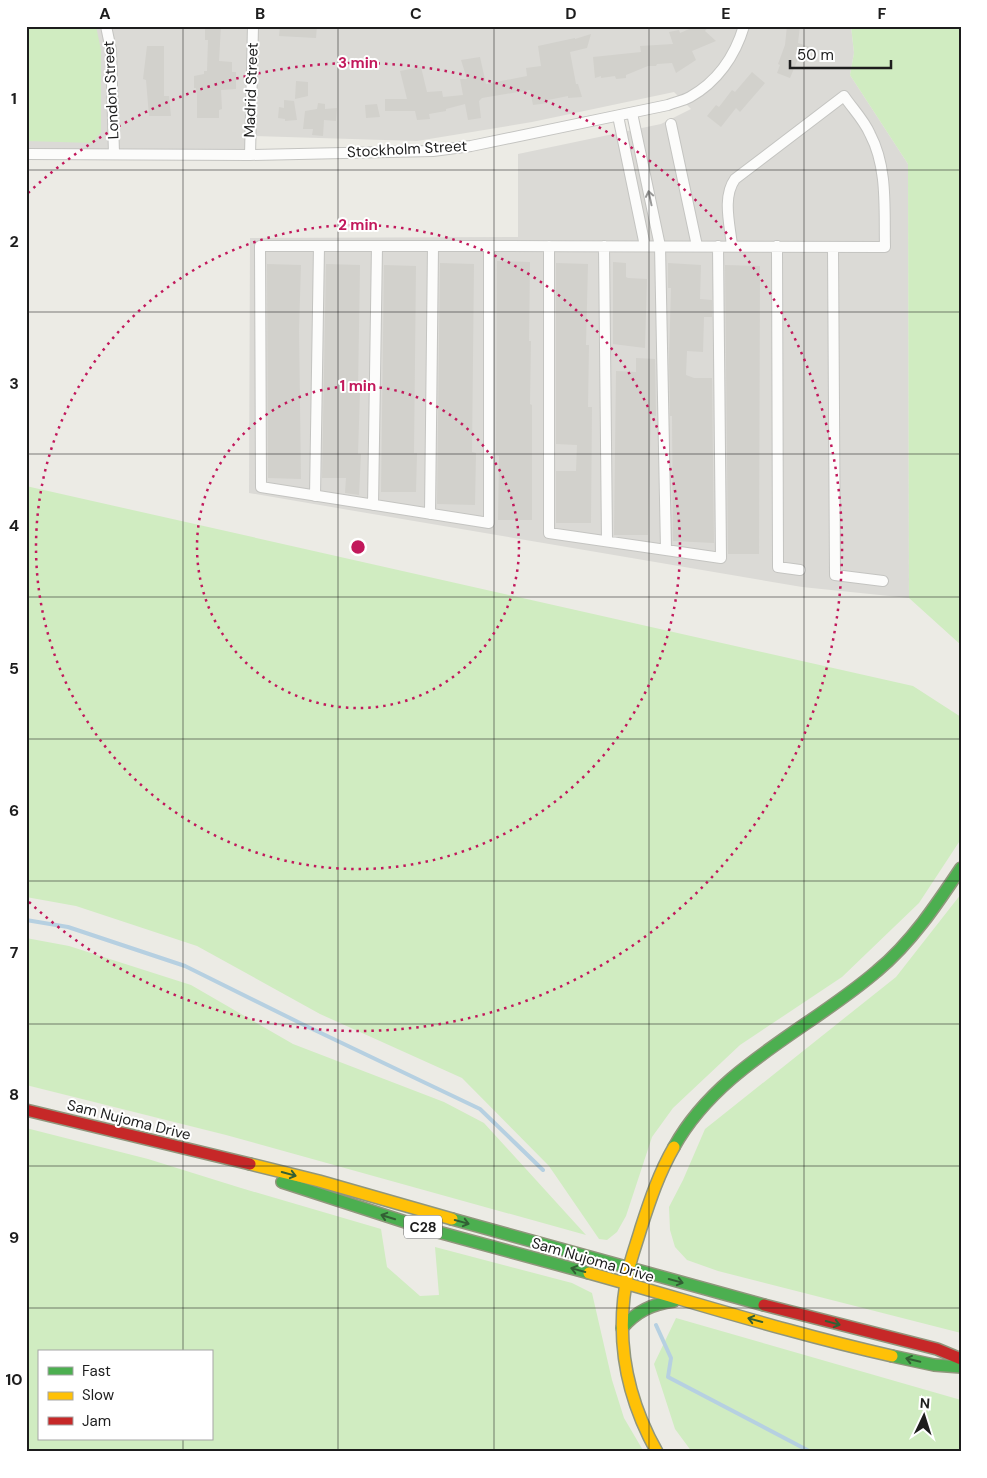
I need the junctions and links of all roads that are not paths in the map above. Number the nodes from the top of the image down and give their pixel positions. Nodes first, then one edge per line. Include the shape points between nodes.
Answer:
1 (106, 26) edge
2 (253, 26) edge
3 (744, 26) edge
4 (632, 113) junction
5 (618, 116) junction
6 (671, 124) dead end
7 (26, 154) edge
8 (114, 154) junction
9 (250, 154) junction
10 (318, 246) junction
11 (377, 246) junction
12 (433, 246) junction
13 (489, 246) junction
14 (549, 246) junction
15 (604, 246) junction
16 (645, 246) junction
17 (660, 246) junction
18 (697, 246) junction
19 (718, 246) junction
20 (732, 246) junction
21 (777, 246) junction
22 (833, 247) junction
23 (315, 496) junction
24 (373, 505) junction
25 (430, 514) junction
26 (607, 541) junction
27 (666, 550) junction
28 (800, 570) dead end
29 (883, 581) dead end
30 (961, 868) edge
31 (26, 1110) edge
32 (224, 1159) junction
33 (629, 1268) junction
34 (626, 1284) junction
35 (679, 1300) junction
36 (622, 1328) junction
37 (961, 1359) edge
38 (961, 1367) edge
39 (657, 1452) edge

1 - 8 street, London Street via 111,50
2 - 9 street, Madrid Street
3 - 4 street, Stockholm Street via 740,42 711,82 689,98
4 - 5 street, Stockholm Street
17 -> 4 street
5 - 9 street, Stockholm Street via 433,151
5 - 16 street
6 - 18 street
7 - 8 street, Stockholm Street
8 - 9 street, Stockholm Street
10 - 11 street
10 - 23 street
10 - 23 street via 260,246 260,487
11 - 12 street
11 - 24 street
12 - 13 street
12 - 25 street
13 - 14 street
13 - 25 street via 489,523
14 - 15 street
14 - 26 street via 548,532
15 - 16 street
15 - 26 street
16 - 17 street
17 - 18 street
17 - 27 street
18 - 19 street
19 - 20 street
19 - 27 street via 721,558
20 - 21 street
20 - 22 street via 728,195 735,179 844,96 870,133 884,176 885,247
21 - 22 street
21 - 28 street via 778,567
22 - 29 street via 835,575
23 - 24 street
24 - 25 street
26 - 27 street
30 - 33 main road via 934,908 883,966 764,1052 730,1080 687,1126 664,1164
31 - 32 main road, Sam Nujoma Drive / C28
32 -> 33 main road, Sam Nujoma Drive / C28 via 345,1188
34 -> 32 main road, Sam Nujoma Drive / C28 via 340,1202 250,1172
33 - 34 main road
33 -> 37 main road, Sam Nujoma Drive / C28
34 - 35 main road, Sam Nujoma Drive / C28
34 - 36 main road
35 - 36 main road via 642,1308
38 -> 35 main road, Sam Nujoma Drive / C28 via 934,1365 848,1346
36 - 39 main road via 626,1379 632,1401

